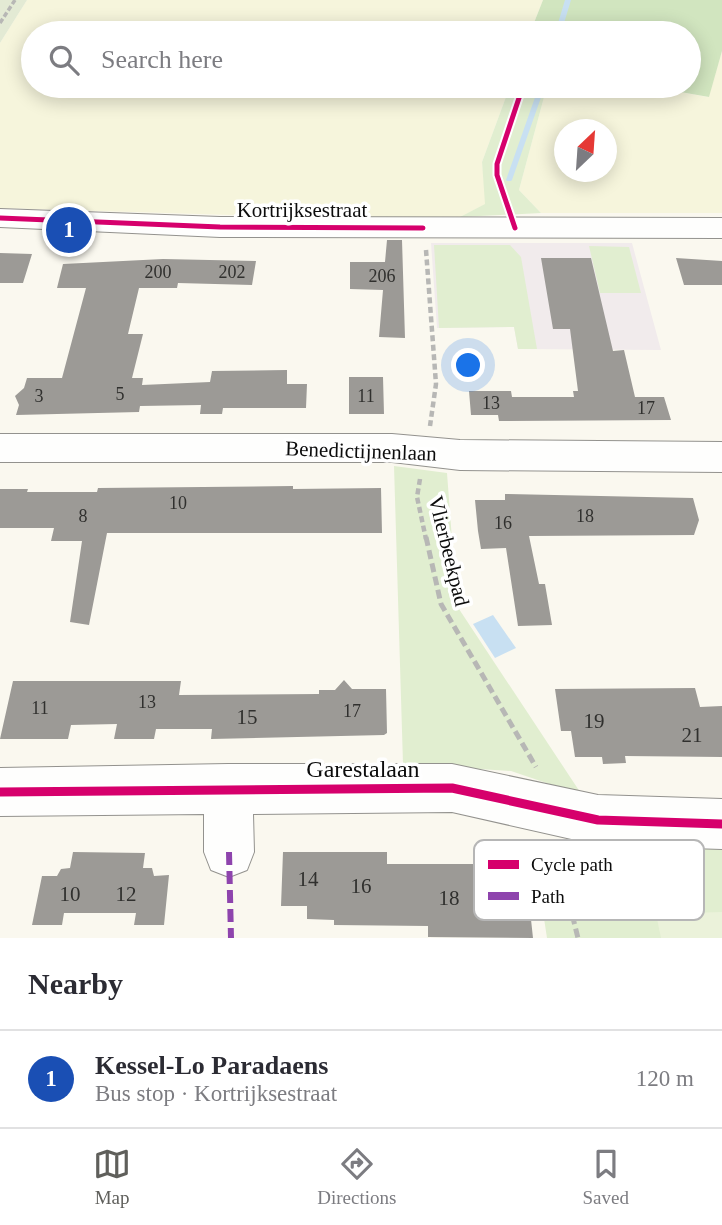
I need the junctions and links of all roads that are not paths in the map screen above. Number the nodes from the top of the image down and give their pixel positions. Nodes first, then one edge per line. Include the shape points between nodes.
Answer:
1 (0, 218) edge
2 (722, 228) edge
3 (0, 448) edge
4 (722, 457) edge
5 (228, 788) junction
6 (0, 792) edge
7 (722, 824) edge
8 (229, 852) dead end

1 - 2 street, Kortrijksestraat via 220,227
3 - 4 street, Benedictijnenlaan
5 - 6 street, Garestalaan
5 - 7 street, Garestalaan via 452,788 598,820
5 - 8 street

